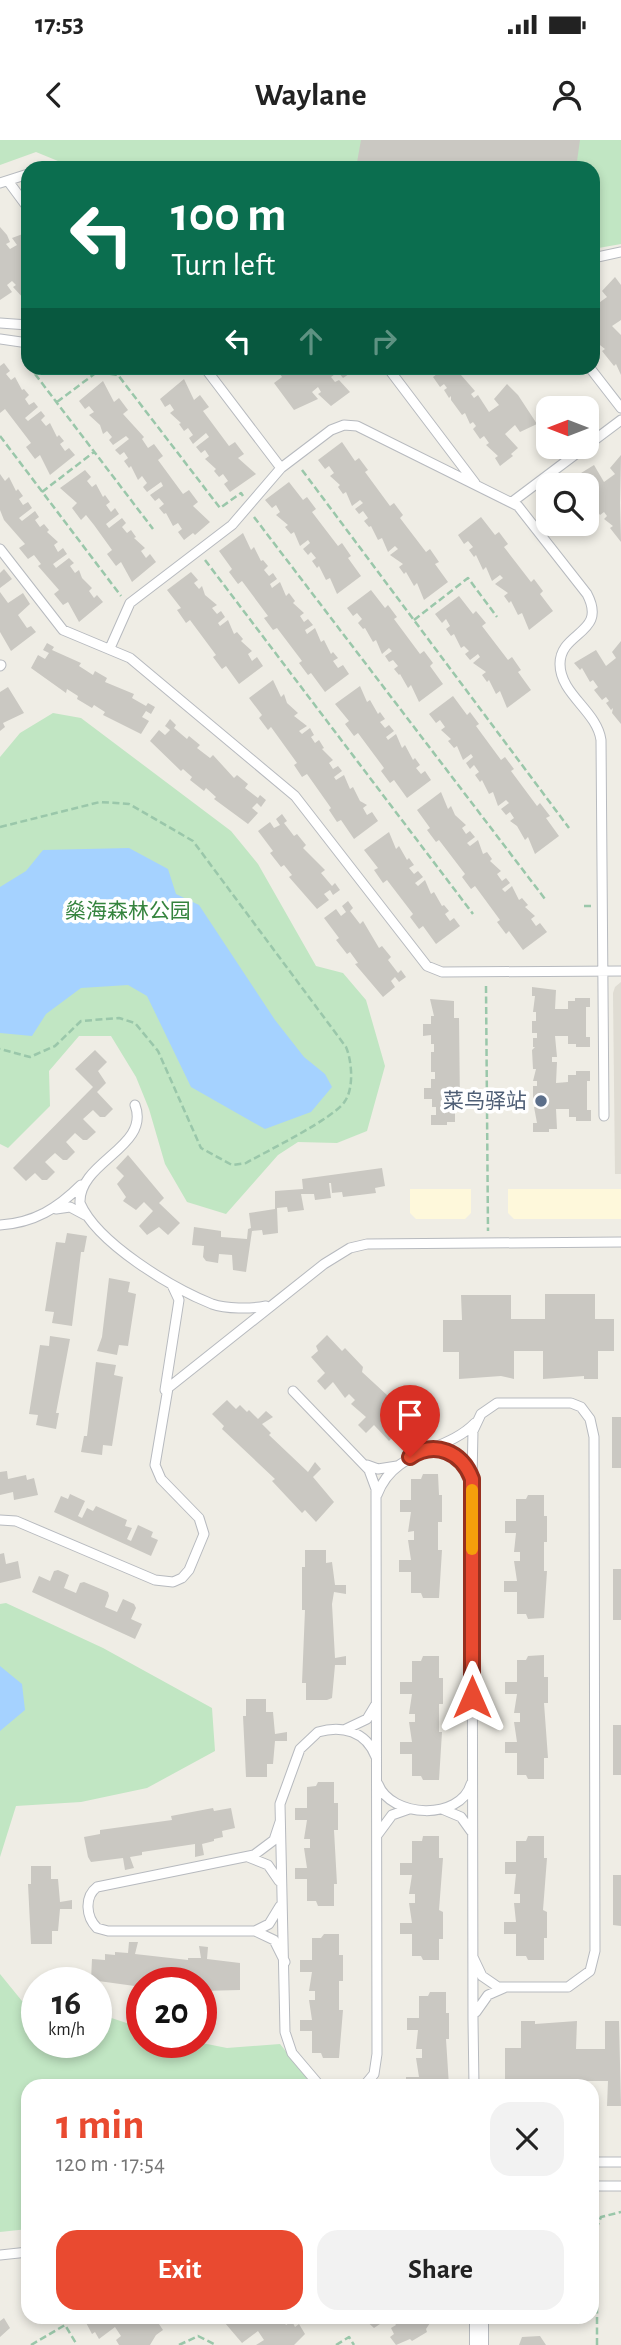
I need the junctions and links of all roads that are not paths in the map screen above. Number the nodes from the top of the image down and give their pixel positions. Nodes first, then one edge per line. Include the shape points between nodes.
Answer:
1 (21, 176) edge
2 (4, 182) edge
3 (21, 200) edge
4 (621, 252) edge
5 (600, 256) edge
6 (0, 323) edge
7 (21, 324) edge
8 (0, 339) edge
9 (21, 342) edge
10 (210, 375) edge
11 (393, 375) edge
12 (595, 375) edge
13 (621, 408) edge
14 (621, 420) edge
15 (281, 468) junction
16 (477, 485) junction
17 (512, 502) junction
18 (0, 549) edge
19 (110, 648) junction
20 (602, 971) junction
21 (621, 971) edge
22 (135, 1105) dead end
23 (604, 1116) dead end
24 (85, 1181) junction
25 (56, 1209) junction
26 (87, 1216) junction
27 (0, 1225) edge
28 (621, 1242) edge
29 (169, 1282) junction
30 (271, 1304) junction
31 (293, 1391) dead end
32 (164, 1399) junction
33 (476, 1422) junction
34 (431, 1449) junction
35 (362, 1463) junction
36 (402, 1464) junction
37 (472, 1479) junction
38 (377, 1497) junction
39 (0, 1520) edge
40 (377, 1699) junction
41 (345, 1730) junction
42 (377, 1762) junction
43 (473, 1779) junction
44 (377, 1781) junction
45 (411, 1809) junction
46 (440, 1809) junction
47 (280, 1822) junction
48 (377, 1837) junction
49 (473, 1838) junction
50 (247, 1857) junction
51 (281, 1886) junction
52 (281, 1898) junction
53 (255, 1931) junction
54 (473, 1957) junction
55 (285, 1962) junction
56 (505, 1988) junction
57 (473, 2020) junction
58 (314, 2079) edge
59 (369, 2079) edge
60 (474, 2079) edge
61 (599, 2162) edge
62 (621, 2162) edge
63 (599, 2186) edge
64 (621, 2186) edge
65 (21, 2253) edge
66 (0, 2255) edge
67 (479, 2324) edge
68 (479, 2345) edge

1 - 2 lane
2 - 3 lane
4 - 5 lane
6 - 7 lane
8 - 9 lane
10 - 15 lane
11 - 16 lane
12 - 13 lane
14 - 17 lane
15 - 16 lane via 331,430 350,424
15 - 19 lane via 232,525 128,604
16 - 17 lane
17 - 20 lane via 587,594 593,608 591,622 562,652 560,667 564,681 597,725 601,740
18 - 19 lane via 63,629
19 - 20 lane via 130,658 295,796 427,966 442,972
20 - 21 lane
20 - 23 lane
22 - 24 lane via 139,1117 135,1131
24 - 25 lane
24 - 26 lane via 80,1197
25 - 26 lane via 75,1208
25 - 27 lane
26 - 29 lane via 139,1266
28 - 30 lane via 386,1241 350,1248
29 - 30 lane via 218,1305 255,1308
29 - 32 lane via 179,1300
30 - 32 lane via 174,1380
31 - 35 lane
32 - 39 lane via 157,1473 200,1518 204,1534 182,1578 155,1580 16,1521
33 - 34 lane
33 - 37 lane
33 - 56 lane via 497,1403 562,1400 581,1407 594,1437 595,1951 590,1971 575,1985
34 - 36 lane via 417,1452
34 - 37 lane via 460,1458
35 - 36 lane via 379,1469
35 - 38 lane via 375,1483
36 - 38 lane
37 - 43 lane
38 - 40 lane
40 - 41 lane via 367,1720
40 - 42 lane
41 - 42 lane via 368,1741
41 - 47 lane via 325,1730 304,1742 282,1794
42 - 44 lane
43 - 46 lane via 459,1801
43 - 49 lane
44 - 45 lane via 388,1800
44 - 48 lane
45 - 46 lane
45 - 48 lane via 392,1815
46 - 49 lane via 461,1817
47 - 50 lane via 268,1846
47 - 51 lane
48 - 59 lane via 377,2054
49 - 54 lane
50 - 51 lane via 268,1865
50 - 53 lane via 102,1885 90,1894 89,1914 97,1928 108,1931
51 - 52 lane
52 - 53 lane via 277,1914
52 - 55 lane
53 - 55 lane via 274,1940
54 - 56 lane via 482,1976
54 - 57 lane
55 - 58 lane via 287,2044
56 - 57 lane via 483,2000
57 - 60 lane
61 - 62 lane
63 - 64 lane
65 - 66 lane
67 - 68 street

